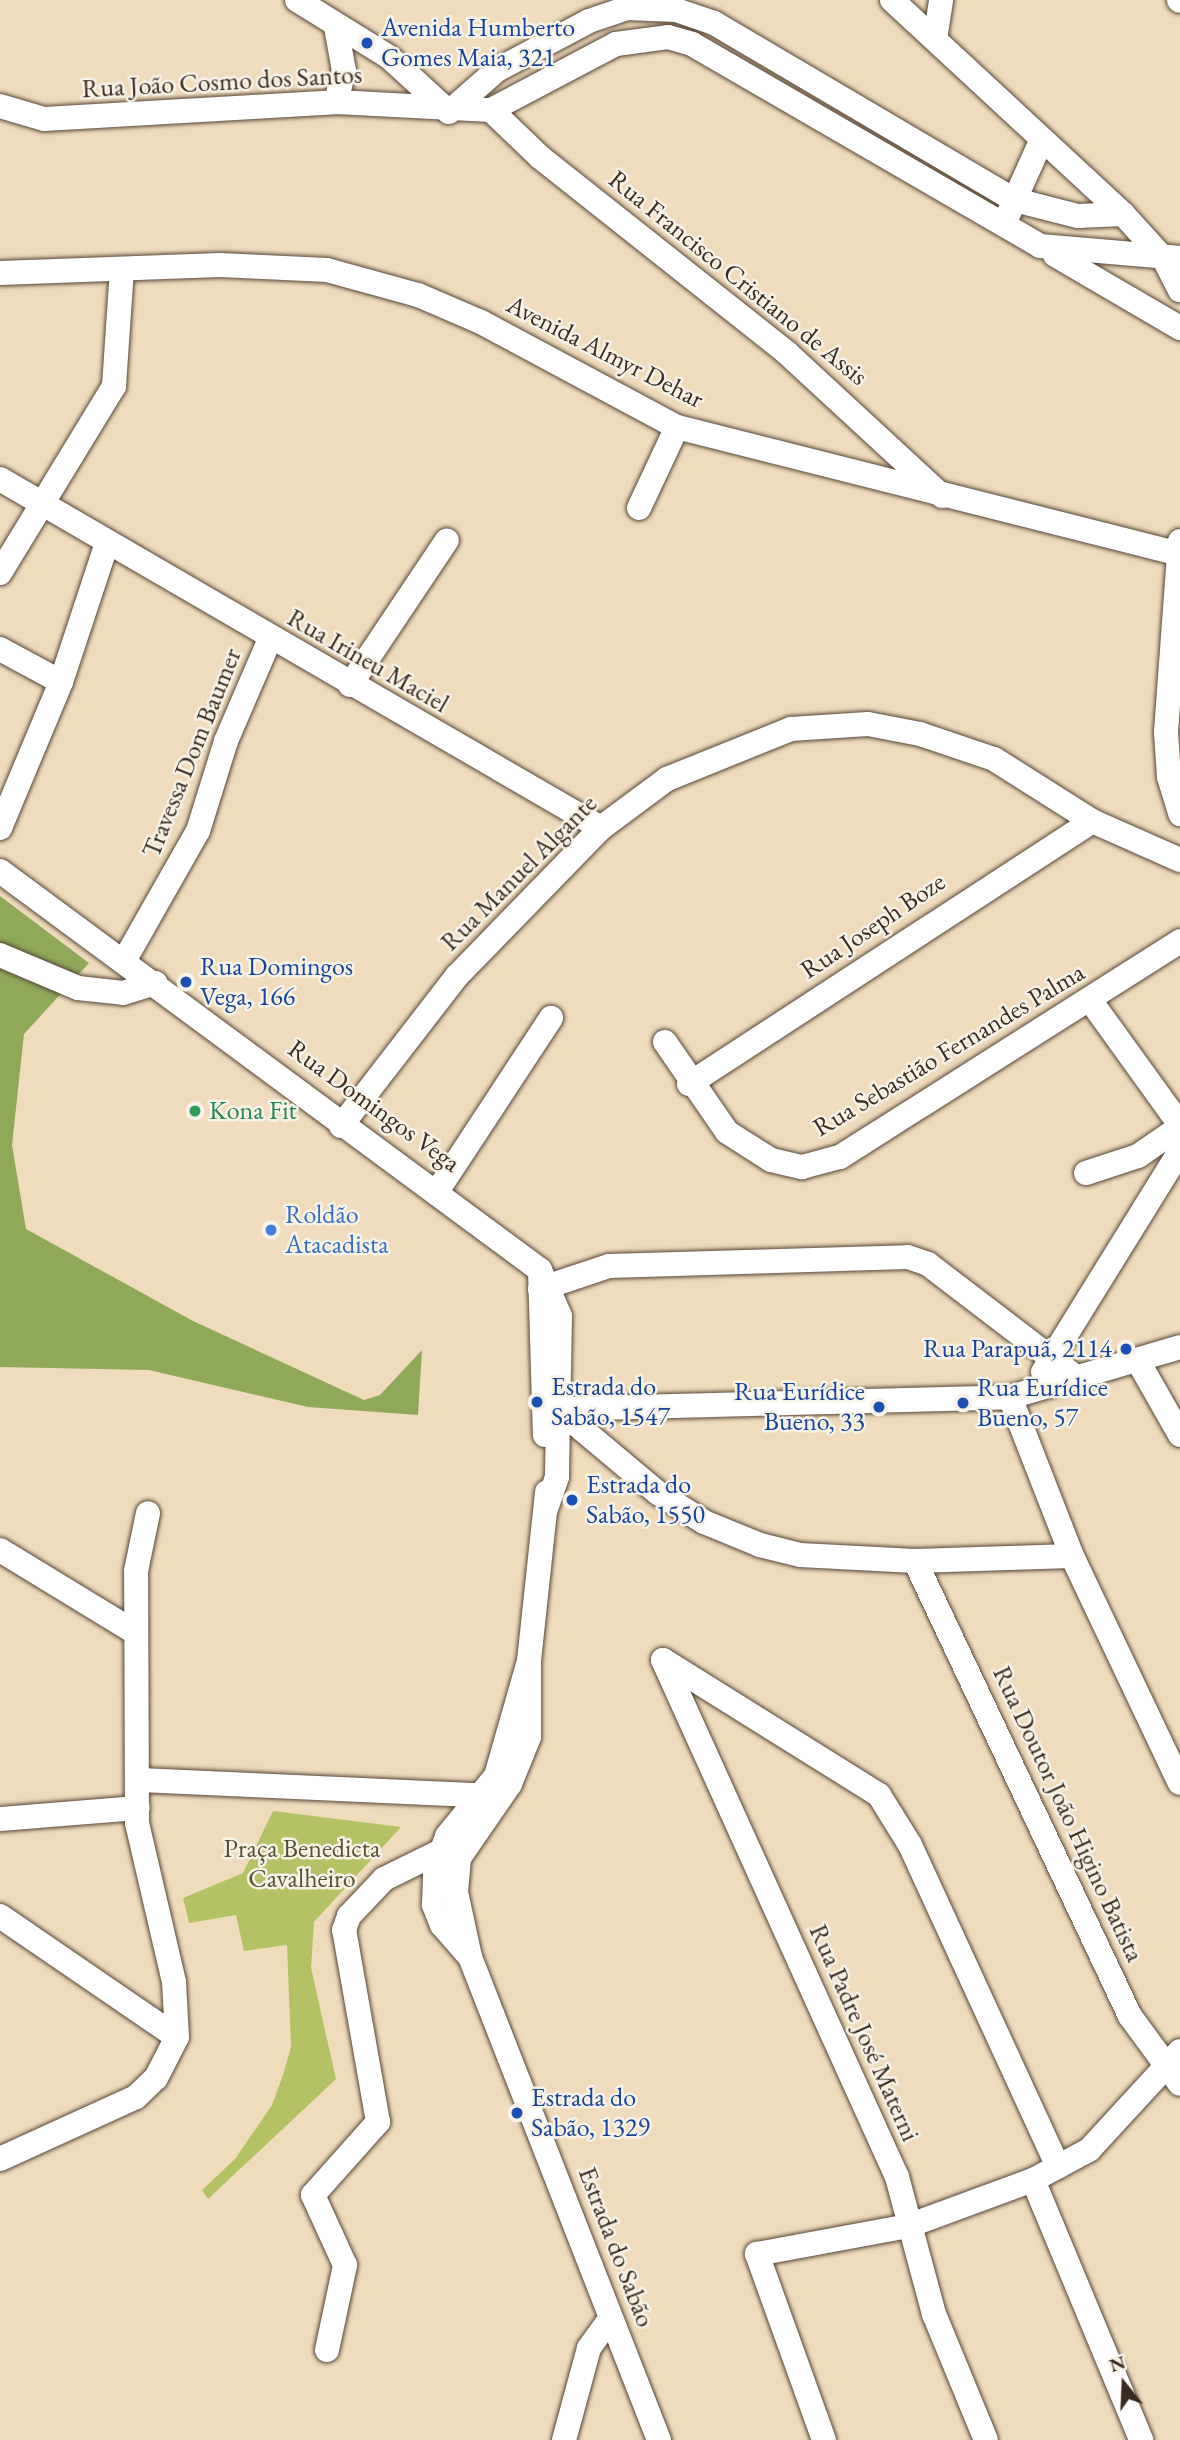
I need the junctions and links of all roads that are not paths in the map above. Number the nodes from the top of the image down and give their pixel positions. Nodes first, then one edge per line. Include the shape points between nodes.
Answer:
1 (297, 0) edge
2 (892, 0) edge
3 (941, 0) edge
4 (336, 27) junction
5 (935, 38) junction
6 (336, 102) junction
7 (0, 106) edge
8 (491, 110) junction
9 (449, 112) junction
10 (1042, 139) junction
11 (1015, 200) junction
12 (1123, 214) junction
13 (1003, 228) junction
14 (1040, 246) junction
15 (1172, 258) edge
16 (122, 271) junction
17 (0, 273) edge
18 (1180, 290) edge
19 (1180, 328) edge
20 (677, 427) junction
21 (0, 479) edge
22 (944, 498) junction
23 (45, 508) junction
24 (639, 508) dead end
25 (447, 540) dead end
26 (107, 543) junction
27 (1180, 550) edge
28 (0, 573) edge
29 (270, 639) junction
30 (0, 649) edge
31 (61, 682) junction
32 (350, 685) junction
33 (1180, 814) edge
34 (1092, 821) junction
35 (0, 828) edge
36 (601, 828) junction
37 (1180, 860) edge
38 (0, 871) edge
39 (1180, 941) edge
40 (0, 955) edge
41 (124, 961) junction
42 (155, 984) junction
43 (1090, 1000) junction
44 (551, 1018) dead end
45 (665, 1041) dead end
46 (690, 1084) junction
47 (341, 1126) junction
48 (1180, 1126) edge
49 (1180, 1151) edge
50 (1086, 1173) dead end
51 (438, 1190) junction
52 (544, 1281) junction
53 (1180, 1347) edge
54 (1138, 1361) junction
55 (1052, 1362) junction
56 (541, 1370) junction
57 (1077, 1378) junction
58 (1001, 1397) junction
59 (559, 1409) junction
60 (1180, 1435) edge
61 (546, 1509) junction
62 (148, 1513) dead end
63 (0, 1550) edge
64 (1072, 1556) junction
65 (915, 1561) junction
66 (136, 1633) junction
67 (529, 1661) junction
68 (141, 1780) junction
69 (1180, 1783) edge
70 (502, 1793) junction
71 (475, 1798) junction
72 (138, 1808) junction
73 (0, 1819) edge
74 (441, 1851) junction
75 (3, 1924) edge
76 (470, 1957) junction
77 (177, 2036) junction
78 (1172, 2058) edge
79 (1180, 2084) edge
80 (0, 2159) edge
81 (1058, 2166) junction
82 (1032, 2180) junction
83 (908, 2226) junction
84 (611, 2318) junction
85 (327, 2350) dead end
86 (564, 2440) edge
87 (659, 2440) edge
88 (824, 2440) edge
89 (986, 2440) edge
90 (1141, 2440) edge

1 - 4 street
2 - 5 street
3 - 5 street
4 - 6 street via 344,71
4 - 9 street via 389,57
5 - 10 street
6 - 7 street, Rua João Cosmo dos Santos via 94,119 44,119
6 - 9 street, Rua João Cosmo dos Santos
8 - 9 street, Rua João Cosmo dos Santos
8 - 13 street via 616,44 668,37 692,44
8 - 22 street, Rua Francisco Cristiano de Assis via 540,157 787,353
9 - 11 street via 497,70 589,21 645,6 676,10 714,23
10 - 11 street
10 - 12 street
11 - 12 street via 1078,216
11 - 13 street
12 - 15 street
13 - 14 street
14 - 15 street
14 - 19 street
15 - 18 street
16 - 17 street, Avenida Almyr Dehar
16 - 20 street, Avenida Almyr Dehar via 220,265 327,270 405,292 481,322
16 - 23 street via 114,386
20 - 22 street, Avenida Almyr Dehar
20 - 24 street
21 - 23 street, Rua Irineu Maciel
22 - 27 street, Avenida Almyr Dehar
23 - 26 street, Rua Irineu Maciel
23 - 28 street
25 - 32 street
26 - 29 street, Rua Irineu Maciel
26 - 31 street
27 - 33 street via 1166,732 1168,777
29 - 32 street, Rua Irineu Maciel
29 - 41 street, Travessa Dom Baumer via 222,752 198,831
30 - 31 street
31 - 35 street
32 - 36 street, Rua Irineu Maciel
34 - 36 street, Rua Manuel Algante via 994,759 868,724 791,729 725,751 667,779
34 - 37 street, Rua Manuel Algante
34 - 46 street, Rua Joseph Boze
36 - 47 street, Rua Manuel Algante via 457,976
38 - 41 street, Rua Domingos Vega
39 - 43 street, Rua Sebastião Fernandes Palma
40 - 42 street via 78,988 123,993
41 - 42 street, Rua Domingos Vega
42 - 47 street, Rua Domingos Vega
43 - 46 street, Rua Sebastião Fernandes Palma via 840,1157 802,1167 771,1160 727,1132
43 - 48 street
44 - 51 street
45 - 46 street, Rua Sebastião Fernandes Palma
47 - 51 street, Rua Domingos Vega
48 - 50 street via 1138,1156
49 - 55 street
51 - 52 street, Rua Domingos Vega
52 - 55 street via 609,1266 908,1257 928,1264
52 - 56 street, Estrada do Sabão
52 - 59 street, Estrada do Sabão via 560,1316
53 - 54 street
54 - 57 street
54 - 60 street
55 - 57 street
55 - 58 street via 1030,1382
56 - 59 street
56 - 61 street, Estrada do Sabão
57 - 58 street
58 - 59 street
58 - 64 street
59 - 61 street, Estrada do Sabão via 557,1478
59 - 65 street via 596,1446 704,1522 800,1555
61 - 67 street, Estrada do Sabão
62 - 66 street via 136,1571
63 - 66 street
64 - 65 street
64 - 69 street
65 - 78 street, Rua Doutor João Higino Batista via 1130,2016
66 - 68 street
67 - 70 street, Estrada do Sabão via 529,1737
67 - 71 street, Estrada do Sabão via 496,1776
68 - 71 street
68 - 72 street
70 - 71 street
70 - 76 street, Estrada do Sabão via 458,1858 456,1892
71 - 74 street, Estrada do Sabão
72 - 73 street
72 - 77 street via 178,2006
74 - 76 street, Estrada do Sabão via 434,1905 442,1925
74 - 85 street via 384,1880 349,1916 344,1930 378,2122 313,2195 345,2265
75 - 77 street
76 - 84 street, Estrada do Sabão
77 - 80 street via 156,2078 128,2102
78 - 79 street, Rua Doutor João Higino Batista
78 - 81 street via 1113,2128
81 - 82 street
81 - 83 street, Rua Padre José Materni via 909,1845 879,1795 663,1660 897,2177
82 - 83 street
82 - 90 street
83 - 88 street via 757,2254
83 - 89 street, Rua Padre José Materni via 934,2314
84 - 86 street via 589,2348
84 - 87 street, Estrada do Sabão

